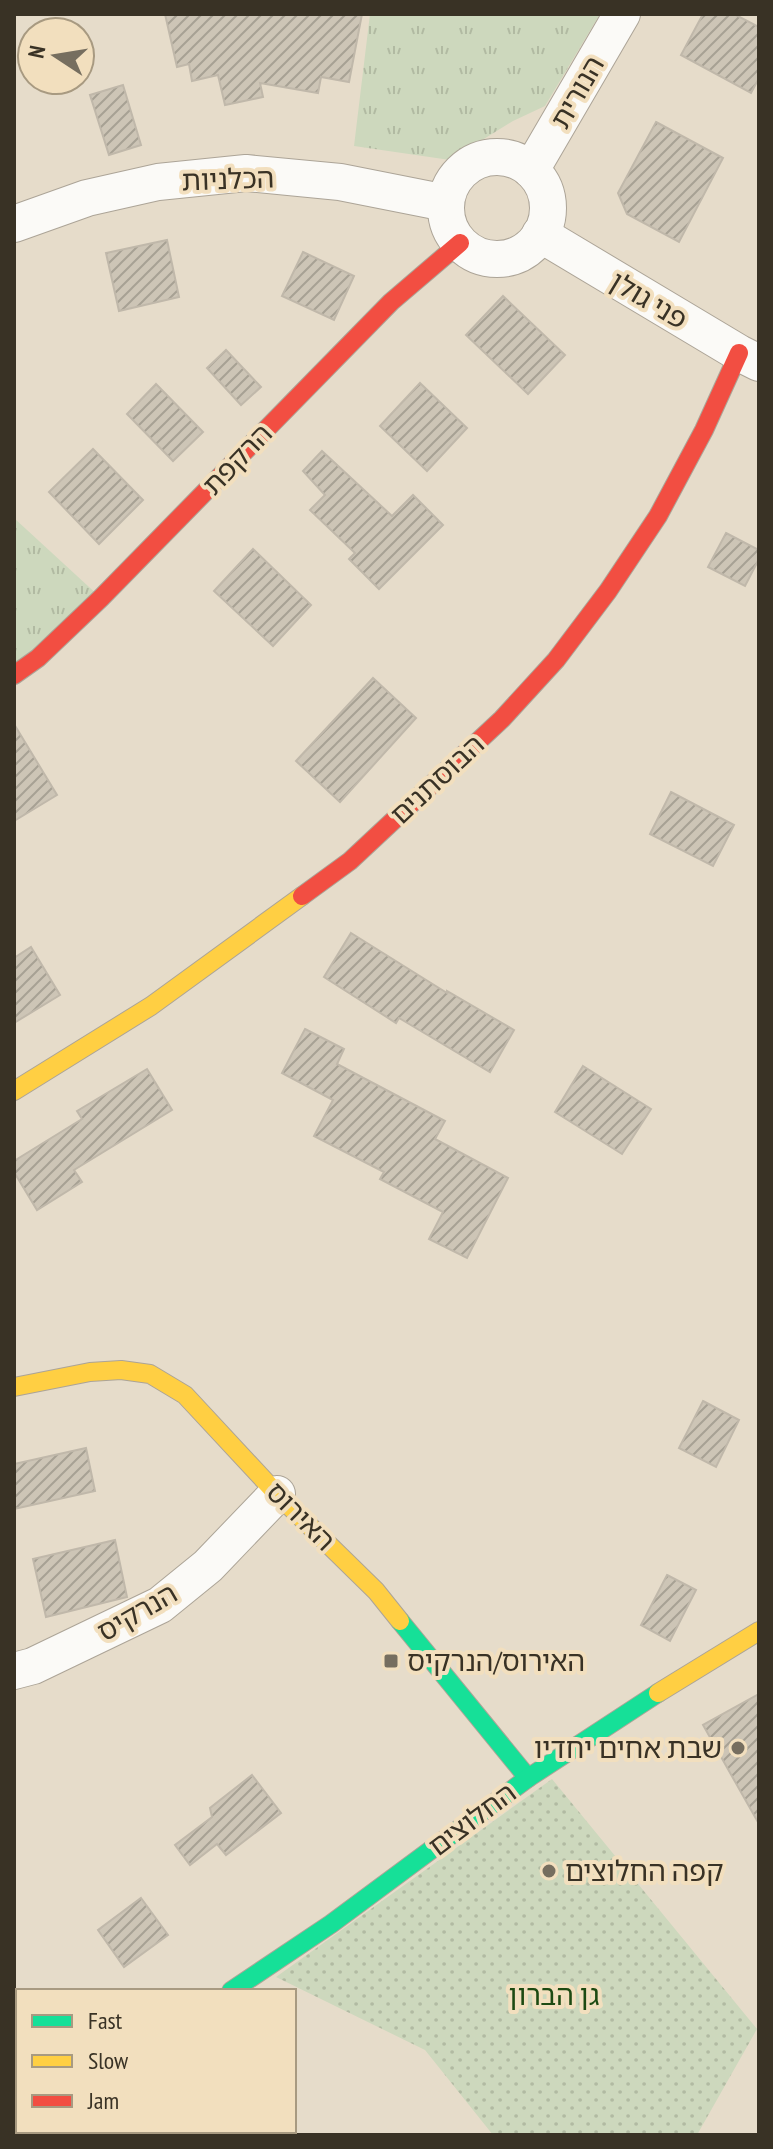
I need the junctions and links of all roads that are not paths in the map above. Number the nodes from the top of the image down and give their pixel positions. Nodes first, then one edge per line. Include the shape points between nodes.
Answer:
1 (622, 14) edge
2 (531, 170) junction
3 (446, 203) junction
4 (14, 224) edge
5 (540, 234) junction
6 (460, 243) junction
7 (749, 358) edge
8 (14, 675) edge
9 (14, 1091) edge
10 (14, 1387) edge
11 (277, 1494) junction
12 (759, 1631) edge
13 (14, 1671) edge
14 (528, 1778) junction
15 (234, 1989) edge

1 - 2 street, הנורית
2 - 3 street via 502,157 471,163 458,174
2 - 5 street via 547,201
3 - 4 street, הכלניות via 340,182 246,173 158,182 87,198
3 - 6 street via 446,218
5 - 6 street via 517,255 502,259 472,253
5 - 7 street, פני גולן
6 - 8 street, הרקפת via 391,302 101,598
7 - 9 street, הבוסתנים via 608,591 502,719 350,861 151,1006
10 - 11 street, האירוס via 90,1372 150,1374 185,1395
11 - 13 street, הנרקיס via 208,1566 160,1605
11 - 14 street, האירוס via 376,1591
12 - 14 street, החלוצים
14 - 15 street, החלוצים

